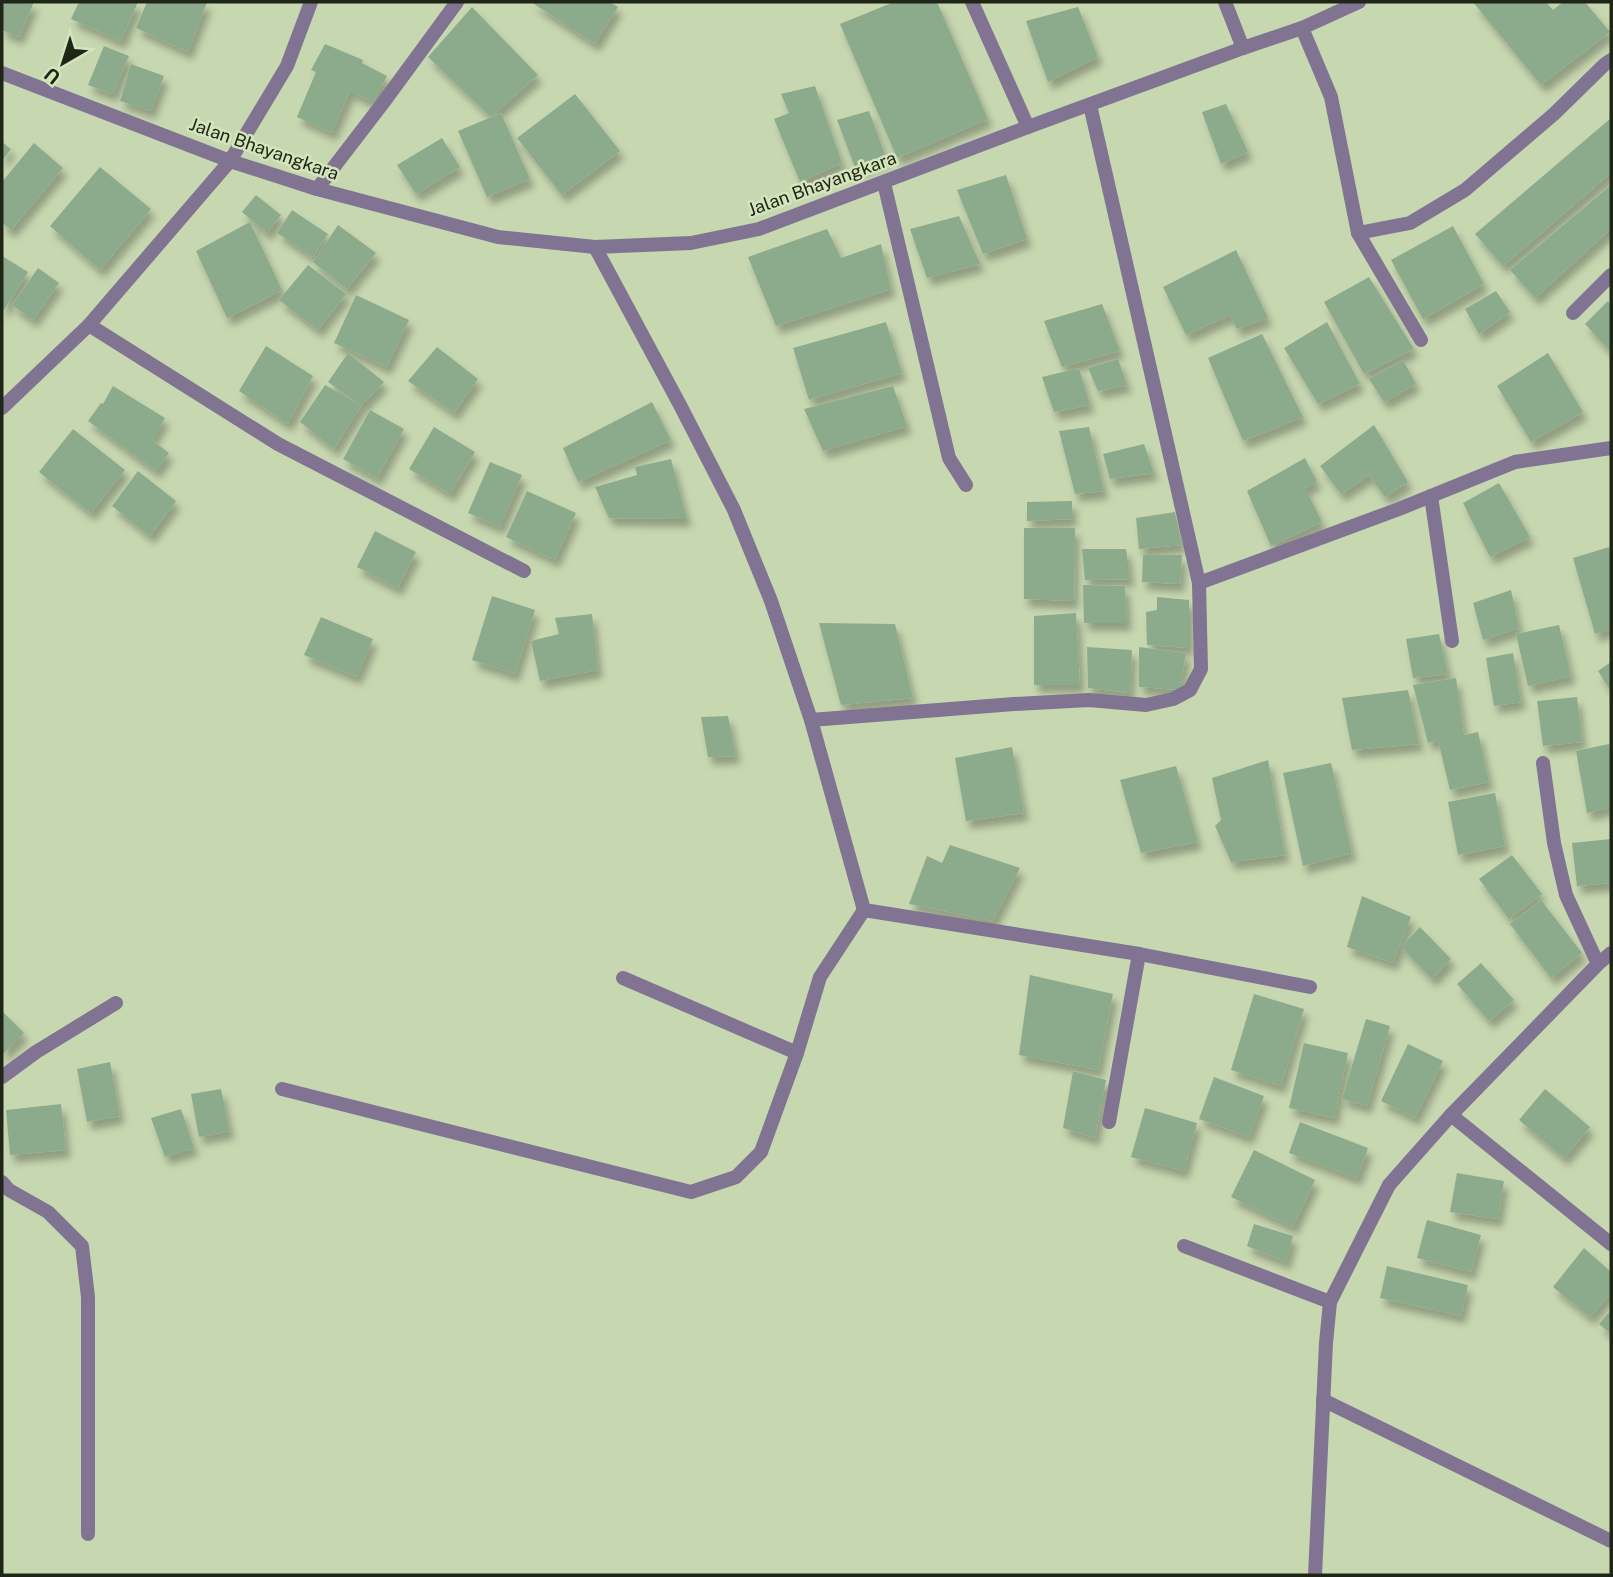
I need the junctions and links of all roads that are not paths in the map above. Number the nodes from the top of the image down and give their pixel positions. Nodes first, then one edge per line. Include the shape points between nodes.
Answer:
1 (311, 2) edge
2 (457, 2) edge
3 (972, 2) edge
4 (1225, 2) edge
5 (1359, 2) edge
6 (1302, 28) junction
7 (1243, 48) junction
8 (1611, 60) edge
9 (2, 73) edge
10 (1090, 105) junction
11 (1028, 127) junction
12 (230, 161) junction
13 (884, 183) junction
14 (317, 189) junction
15 (1358, 233) junction
16 (595, 247) junction
17 (1611, 275) edge
18 (1573, 313) dead end
19 (89, 325) junction
20 (1421, 340) dead end
21 (2, 408) edge
22 (1611, 449) edge
23 (966, 485) dead end
24 (1431, 496) junction
25 (524, 571) dead end
26 (1199, 583) junction
27 (1452, 641) dead end
28 (811, 720) junction
29 (1543, 763) dead end
30 (864, 910) junction
31 (1611, 953) edge
32 (1139, 954) junction
33 (1598, 964) junction
34 (624, 978) dead end
35 (1310, 986) dead end
36 (116, 1003) dead end
37 (797, 1053) junction
38 (2, 1077) edge
39 (282, 1088) dead end
40 (1451, 1115) junction
41 (1109, 1122) dead end
42 (2, 1182) edge
43 (1611, 1244) edge
44 (1184, 1246) dead end
45 (1330, 1302) junction
46 (1323, 1399) junction
47 (88, 1534) dead end
48 (1611, 1541) edge
49 (1315, 1575) edge

1 - 12 street via 287,66
2 - 14 street
3 - 11 street
4 - 7 street
5 - 6 street, Jalan Bhayangkara
6 - 7 street, Jalan Bhayangkara
6 - 15 street via 1331,97
7 - 10 street, Jalan Bhayangkara
8 - 15 street via 1465,190 1410,223
9 - 12 street, Jalan Bhayangkara
10 - 11 street, Jalan Bhayangkara
10 - 26 street
11 - 13 street, Jalan Bhayangkara
12 - 14 street, Jalan Bhayangkara
12 - 19 street
13 - 16 street, Jalan Bhayangkara via 759,229 691,243
13 - 23 street via 949,458
14 - 16 street, Jalan Bhayangkara via 498,237
15 - 20 street
16 - 28 street via 734,510
17 - 18 street
19 - 21 street
19 - 25 street via 278,444
22 - 24 street via 1515,462
24 - 26 street
24 - 27 street
26 - 28 street via 1201,669 1189,690 1173,699 1146,705 1089,700
28 - 30 street
29 - 33 street via 1566,895
30 - 32 street
30 - 37 street via 820,977
31 - 33 street
32 - 35 street
32 - 41 street
33 - 40 street
34 - 37 street
36 - 38 street
37 - 39 street via 761,1152 736,1177 691,1192
40 - 43 street
40 - 45 street via 1390,1185
42 - 47 street via 48,1212 82,1246 88,1297
44 - 45 street
45 - 46 street
46 - 48 street
46 - 49 street

